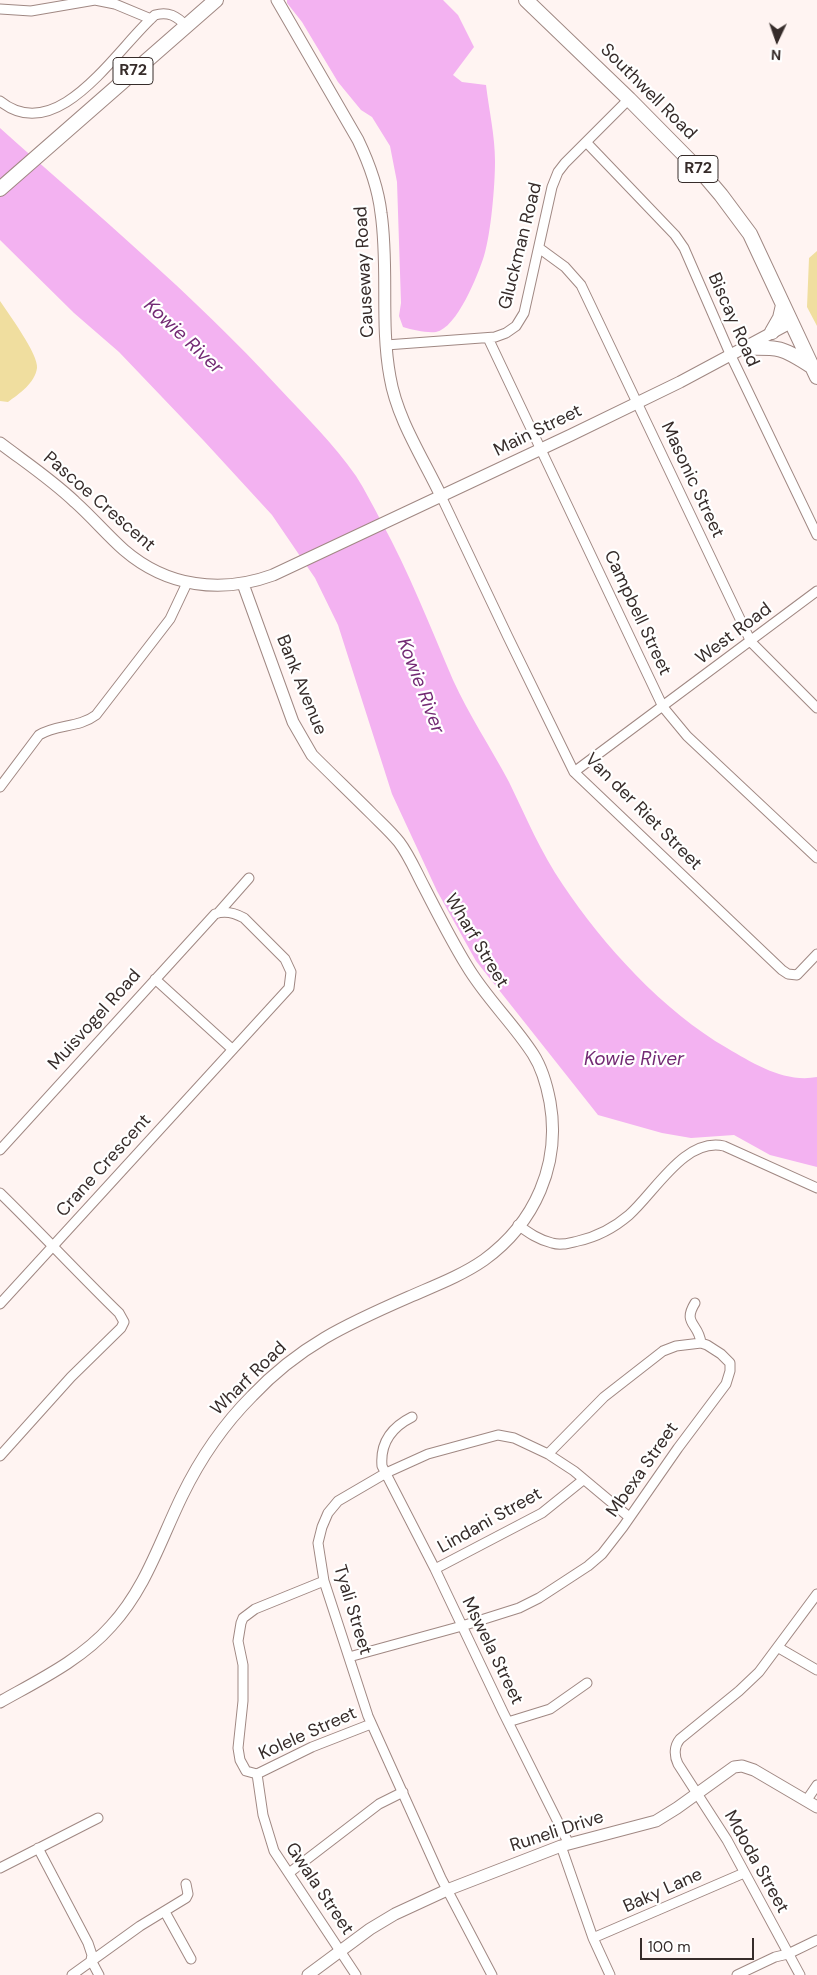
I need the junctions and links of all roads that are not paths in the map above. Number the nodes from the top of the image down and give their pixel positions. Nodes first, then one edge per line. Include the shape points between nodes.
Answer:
1 (216, 0) edge
2 (277, 0) edge
3 (526, 0) edge
4 (0, 9) edge
5 (151, 19) junction
6 (186, 26) junction
7 (629, 99) junction
8 (0, 101) edge
9 (586, 142) junction
10 (0, 189) edge
11 (539, 248) junction
12 (551, 257) junction
13 (535, 265) junction
14 (783, 305) junction
15 (792, 322) junction
16 (772, 332) junction
17 (488, 338) junction
18 (386, 345) junction
19 (744, 348) junction
20 (731, 356) junction
21 (814, 372) edge
22 (638, 401) junction
23 (0, 443) edge
24 (541, 449) junction
25 (441, 496) junction
26 (817, 535) edge
27 (295, 565) joint
28 (187, 582) junction
29 (243, 584) junction
30 (817, 591) edge
31 (751, 642) junction
32 (663, 707) junction
33 (817, 708) edge
34 (574, 772) junction
35 (0, 787) edge
36 (406, 852) joint
37 (817, 858) edge
38 (250, 878) dead end
39 (217, 913) junction
40 (817, 954) edge
41 (155, 979) junction
42 (232, 1050) junction
43 (540, 1068) joint
44 (0, 1150) edge
45 (817, 1188) edge
46 (0, 1193) edge
47 (518, 1226) junction
48 (54, 1245) junction
49 (695, 1303) dead end
50 (0, 1304) edge
51 (701, 1344) junction
52 (412, 1417) dead end
53 (548, 1454) junction
54 (0, 1456) edge
55 (386, 1473) junction
56 (583, 1480) junction
57 (629, 1517) junction
58 (435, 1570) junction
59 (324, 1581) junction
60 (817, 1594) edge
61 (462, 1626) junction
62 (779, 1648) junction
63 (349, 1657) junction
64 (817, 1670) edge
65 (587, 1683) dead end
66 (0, 1702) edge
67 (508, 1722) junction
68 (371, 1724) junction
69 (257, 1774) junction
70 (817, 1786) edge
71 (403, 1792) junction
72 (698, 1792) junction
73 (806, 1801) junction
74 (817, 1807) edge
75 (98, 1818) dead end
76 (565, 1845) junction
77 (38, 1848) junction
78 (0, 1868) edge
79 (289, 1873) junction
80 (744, 1873) junction
81 (186, 1884) dead end
82 (448, 1890) junction
83 (165, 1912) junction
84 (593, 1938) junction
85 (817, 1940) edge
86 (342, 1951) junction
87 (788, 1954) junction
88 (190, 1958) dead end
89 (91, 1960) junction
90 (72, 1975) edge
91 (99, 1975) edge
92 (308, 1975) edge
93 (356, 1975) edge
94 (492, 1975) edge
95 (610, 1975) edge
96 (737, 1975) edge
97 (800, 1975) edge

1 - 6 main road, R72
2 - 18 street, Causeway Road via 369,163 382,223
3 - 7 main road, Southwell Road / R72
4 - 5 street via 31,10 94,0 115,4
5 - 6 street via 167,13
5 - 8 street via 87,86 55,109 44,113 18,111
6 - 10 main road, R72
7 - 9 street, Gluckman Road
7 - 14 main road, Southwell Road / R72 via 704,175 742,223
9 - 11 street, Gluckman Road via 556,176
9 - 20 street, Biscay Road via 684,248
11 - 12 street, Masonic Street
11 - 13 street, Gluckman Road
12 - 13 street
12 - 22 street, Masonic Street via 566,267 581,285
13 - 17 street, Gluckman Road via 519,322 506,333
14 - 15 main road, Southwell Road / R72
14 - 16 main road
15 - 16 street, Main Street
15 - 21 main road, Southwell Road / R72
16 - 19 street, Main Street
17 - 18 street, Gluckman Road
17 - 24 street, Campbell Street
18 - 25 street, Causeway Road via 396,404
19 - 20 street, Main Street
19 - 21 main road via 783,349
20 - 22 street, Main Street
20 - 26 street, Biscay Road
22 - 24 street, Main Street
22 - 31 street, Masonic Street
23 - 28 street, Pascoe Crescent via 69,496 137,560
24 - 25 street, Main Street
24 - 32 street, Campbell Street
25 - 27 street, Main Street
25 - 34 street, Van der Riet Street
27 - 29 street, Pascoe Crescent
28 - 29 street, Pascoe Crescent via 215,586
28 - 35 street via 170,619 96,715 88,722 48,730 39,735
29 - 36 street, Bank Avenue via 293,722 306,747
30 - 31 street, West Road
31 - 32 street, West Road
31 - 33 street, Masonic Street
32 - 34 street, West Road
32 - 37 street, Campbell Street via 687,736
34 - 40 street, Van der Riet Street via 782,970 792,975 802,971
36 - 43 street, Wharf Street via 468,968 535,1056
38 - 39 street, Muisvogel Road
39 - 41 street, Muisvogel Road
39 - 42 street, Crane Crescent via 237,914 250,923 285,959 290,972 289,988
41 - 42 street
41 - 44 street, Muisvogel Road
42 - 48 street, Crane Crescent
43 - 47 street, Wharf Road via 552,1116 550,1164 536,1199
45 - 47 street via 724,1146 708,1145 682,1160 628,1215 593,1237 564,1245 533,1236
46 - 48 street
47 - 66 street, Wharf Road via 495,1251 476,1265 332,1332 284,1364 213,1441 182,1494 145,1579 111,1626 65,1665
48 - 50 street, Crane Crescent
48 - 54 street via 124,1322
49 - 51 street via 689,1317
51 - 53 street via 676,1346 663,1352 604,1396
51 - 57 street, Mbexa Street via 726,1358 730,1371 726,1384
52 - 55 street via 394,1429 386,1440 382,1460
53 - 55 street, Tyali Street via 514,1438 498,1435 428,1454
53 - 56 street, Tyali Street
55 - 58 street, Mswela Street
55 - 59 street, Tyali Street via 343,1498 328,1513 318,1544
56 - 57 street, Tyali Street
56 - 58 street, Lindani Street via 535,1517
57 - 61 street, Mbexa Street via 602,1554 582,1571 528,1604
58 - 61 street, Mswela Street
59 - 63 street, Tyali Street
59 - 69 street via 255,1609 243,1618 239,1629 243,1680 238,1748 246,1771
60 - 62 street, Mdoda Street
61 - 63 street, Mbexa Street
61 - 67 street, Mswela Street
62 - 64 street
62 - 72 street, Mdoda Street via 747,1685 677,1742 676,1760
63 - 68 street, Tyali Street
65 - 67 street via 550,1709
67 - 76 street, Mswela Street
68 - 69 street, Kolele Street via 312,1747
68 - 71 street, Tyali Street
69 - 79 street, Gwala Street via 268,1838
70 - 73 street
71 - 79 street via 379,1804
71 - 82 street, Tyali Street
72 - 73 street, Runeli Drive via 730,1769 742,1766
72 - 76 street, Runeli Drive via 656,1820
72 - 80 street, Mdoda Street
73 - 74 street, Runeli Drive
75 - 77 street
76 - 82 street, Runeli Drive
76 - 84 street, Mswela Street
77 - 78 street
77 - 89 street via 88,1943
79 - 86 street, Gwala Street
80 - 84 street, Baky Lane
80 - 87 street, Mdoda Street
81 - 83 street via 186,1898
82 - 86 street, Runeli Drive via 385,1919
82 - 94 street, Tyali Street
83 - 88 street
83 - 89 street
84 - 95 street, Mswela Street
85 - 87 street
86 - 92 street, Runeli Drive
86 - 93 street, Gwala Street
87 - 96 street
87 - 97 street, Mdoda Street
89 - 90 street
89 - 91 street

